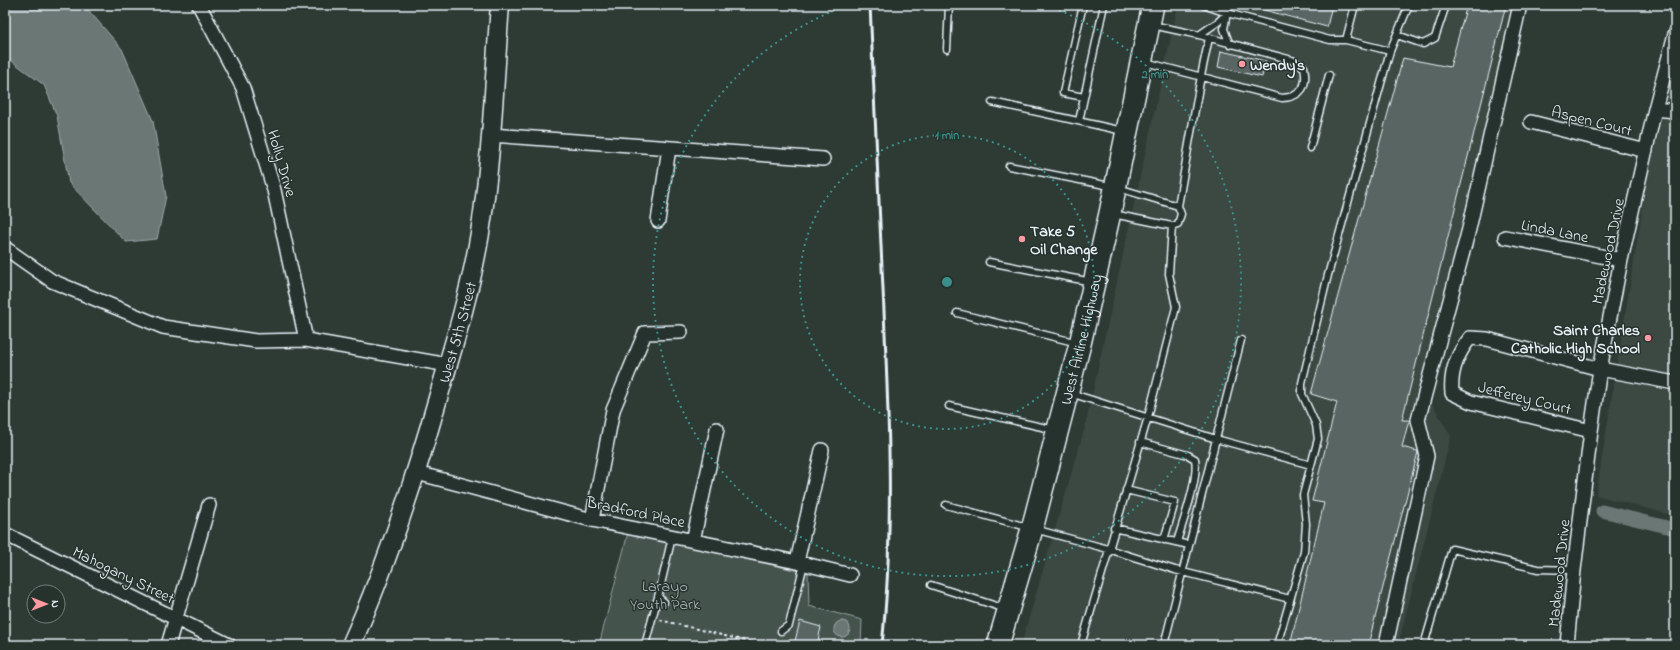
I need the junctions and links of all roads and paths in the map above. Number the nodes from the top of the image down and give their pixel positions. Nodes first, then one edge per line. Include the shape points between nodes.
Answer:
1 (198, 5) edge
2 (500, 5) edge
3 (948, 5) edge
4 (1083, 5) edge
5 (1104, 5) edge
6 (1203, 5) edge
7 (1228, 5) edge
8 (1355, 5) edge
9 (1409, 5) edge
10 (1446, 5) edge
11 (1520, 5) edge
12 (1227, 13) junction
13 (1151, 14) edge
14 (1675, 34) edge
15 (1199, 35) junction
16 (1397, 35) junction
17 (1209, 38) junction
18 (1346, 40) junction
19 (1230, 44) junction
20 (948, 49) dead end
21 (1390, 51) junction
22 (1141, 61) junction
23 (1670, 72) edge
24 (1329, 75) dead end
25 (1201, 76) junction
26 (1084, 97) junction
27 (992, 102) dead end
28 (1654, 108) junction
29 (1675, 111) edge
30 (1079, 122) junction
31 (1531, 122) dead end
32 (1127, 132) junction
33 (491, 135) junction
34 (669, 148) junction
35 (1310, 148) dead end
36 (1646, 150) junction
37 (823, 159) dead end
38 (1009, 166) dead end
39 (1115, 187) junction
40 (1178, 206) junction
41 (1110, 213) junction
42 (658, 221) dead end
43 (1172, 226) junction
44 (1505, 237) dead end
45 (5, 248) edge
46 (1621, 260) junction
47 (989, 262) dead end
48 (1093, 282) junction
49 (958, 313) dead end
50 (680, 332) dead end
51 (306, 340) junction
52 (1241, 340) dead end
53 (1080, 344) junction
54 (448, 365) junction
55 (1600, 369) junction
56 (1675, 383) edge
57 (1067, 392) junction
58 (949, 406) dead end
59 (1148, 417) junction
60 (717, 429) dead end
61 (1057, 430) junction
62 (1590, 431) junction
63 (1216, 439) junction
64 (1140, 442) junction
65 (822, 450) dead end
66 (1311, 465) junction
67 (417, 472) junction
68 (1126, 490) junction
69 (209, 505) dead end
70 (946, 505) dead end
71 (592, 520) junction
72 (1114, 528) junction
73 (1032, 529) junction
74 (5, 534) edge
75 (672, 536) junction
76 (1164, 540) junction
77 (693, 541) junction
78 (1177, 542) junction
79 (1189, 545) junction
80 (1108, 550) junction
81 (801, 563) junction
82 (665, 568) junction
83 (672, 570) dead end
84 (1574, 570) junction
85 (1183, 572) junction
86 (850, 575) dead end
87 (931, 585) dead end
88 (658, 597) junction
89 (1290, 599) junction
90 (664, 602) dead end
91 (1008, 609) junction
92 (653, 618) junction
93 (176, 619) junction
94 (781, 631) dead end
95 (168, 645) edge
96 (229, 645) edge
97 (351, 645) edge
98 (645, 645) edge
99 (762, 645) edge
100 (998, 645) edge
101 (1081, 645) edge
102 (1164, 645) edge
103 (1277, 645) edge
104 (1386, 645) edge
105 (1424, 645) edge
106 (1567, 645) edge

1 - 51 street, Holly Drive via 243,88 274,190
2 - 33 main road, West 5th Street
3 - 20 lane
4 - 26 lane via 1063,93
5 - 26 lane
6 - 12 lane
7 - 12 lane
8 - 18 lane
9 - 16 lane
10 - 16 lane via 1435,38 1423,44
11 - 104 street via 1469,229 1418,420 1427,456
12 - 15 lane
12 - 18 lane via 1330,40
12 - 19 lane via 1224,29
13 - 15 lane
13 - 22 highway, West Airline Highway
14 - 23 street, Madewood Drive
15 - 17 lane
16 - 21 lane
17 - 19 lane
17 - 25 lane
18 - 21 lane
19 - 25 lane via 1292,60 1304,67 1306,77 1301,92 1293,98 1282,98
21 - 66 lane via 1328,275 1302,383 1302,394 1316,425 1318,439
22 - 25 lane
22 - 32 highway, West Airline Highway
23 - 28 street, Madewood Drive
24 - 35 lane
25 - 40 lane
26 - 30 lane
27 - 30 lane
28 - 29 street
28 - 36 street, Madewood Drive
30 - 32 lane
31 - 36 street, Aspen Court
32 - 39 highway, West Airline Highway
33 - 34 street
33 - 54 main road, West 5th Street via 478,242
34 - 37 street
34 - 42 street
36 - 46 street, Madewood Drive
38 - 39 lane
39 - 40 lane
39 - 41 highway, West Airline Highway
40 - 43 lane via 1180,219 1178,224
41 - 43 lane
41 - 48 highway, West Airline Highway
43 - 59 lane via 1169,274 1176,307
44 - 46 street, Linda Lane
45 - 51 street via 52,281 163,326 256,341
46 - 55 street, Madewood Drive
47 - 48 lane
48 - 53 highway, West Airline Highway
49 - 53 lane
50 - 71 street via 645,333 613,410
51 - 54 street
52 - 63 lane
53 - 57 highway, West Airline Highway
54 - 67 main road, West 5th Street
55 - 56 street
55 - 62 street, Madewood Drive
55 - 62 street, Jefferey Court via 1487,339 1470,338 1460,349 1451,380 1452,393 1471,402
57 - 59 lane
57 - 61 highway, West Airline Highway
58 - 61 lane
59 - 63 lane
59 - 64 lane
60 - 77 street
61 - 73 highway, West Airline Highway
62 - 84 street, Madewood Drive
63 - 66 lane
63 - 79 lane
64 - 68 lane
64 - 78 lane via 1195,459 1193,481
65 - 81 street
66 - 89 lane via 1303,495 1306,541
67 - 71 street, Bradford Place
67 - 97 main road, West 5th Street via 396,534
68 - 72 lane
68 - 76 lane via 1175,502
69 - 93 street
70 - 73 lane
71 - 75 street, Bradford Place
72 - 76 lane
72 - 80 lane
73 - 80 lane
73 - 91 highway, West Airline Highway
74 - 93 street, Mahogany Street
75 - 77 street, Bradford Place
75 - 82 lane
76 - 78 lane
77 - 81 street, Bradford Place
78 - 79 lane
79 - 85 lane
80 - 85 lane
80 - 101 lane
81 - 86 street, Bradford Place
81 - 94 lane via 789,625
82 - 83 lane
82 - 88 lane
84 - 105 lane via 1538,569 1452,549
84 - 106 street, Madewood Drive
85 - 89 lane
85 - 102 lane
87 - 91 lane
88 - 90 lane
88 - 92 lane
89 - 103 lane
91 - 100 highway, West Airline Highway
92 - 98 lane
92 - 99 path
93 - 95 street
93 - 96 street, Mahogany Street

